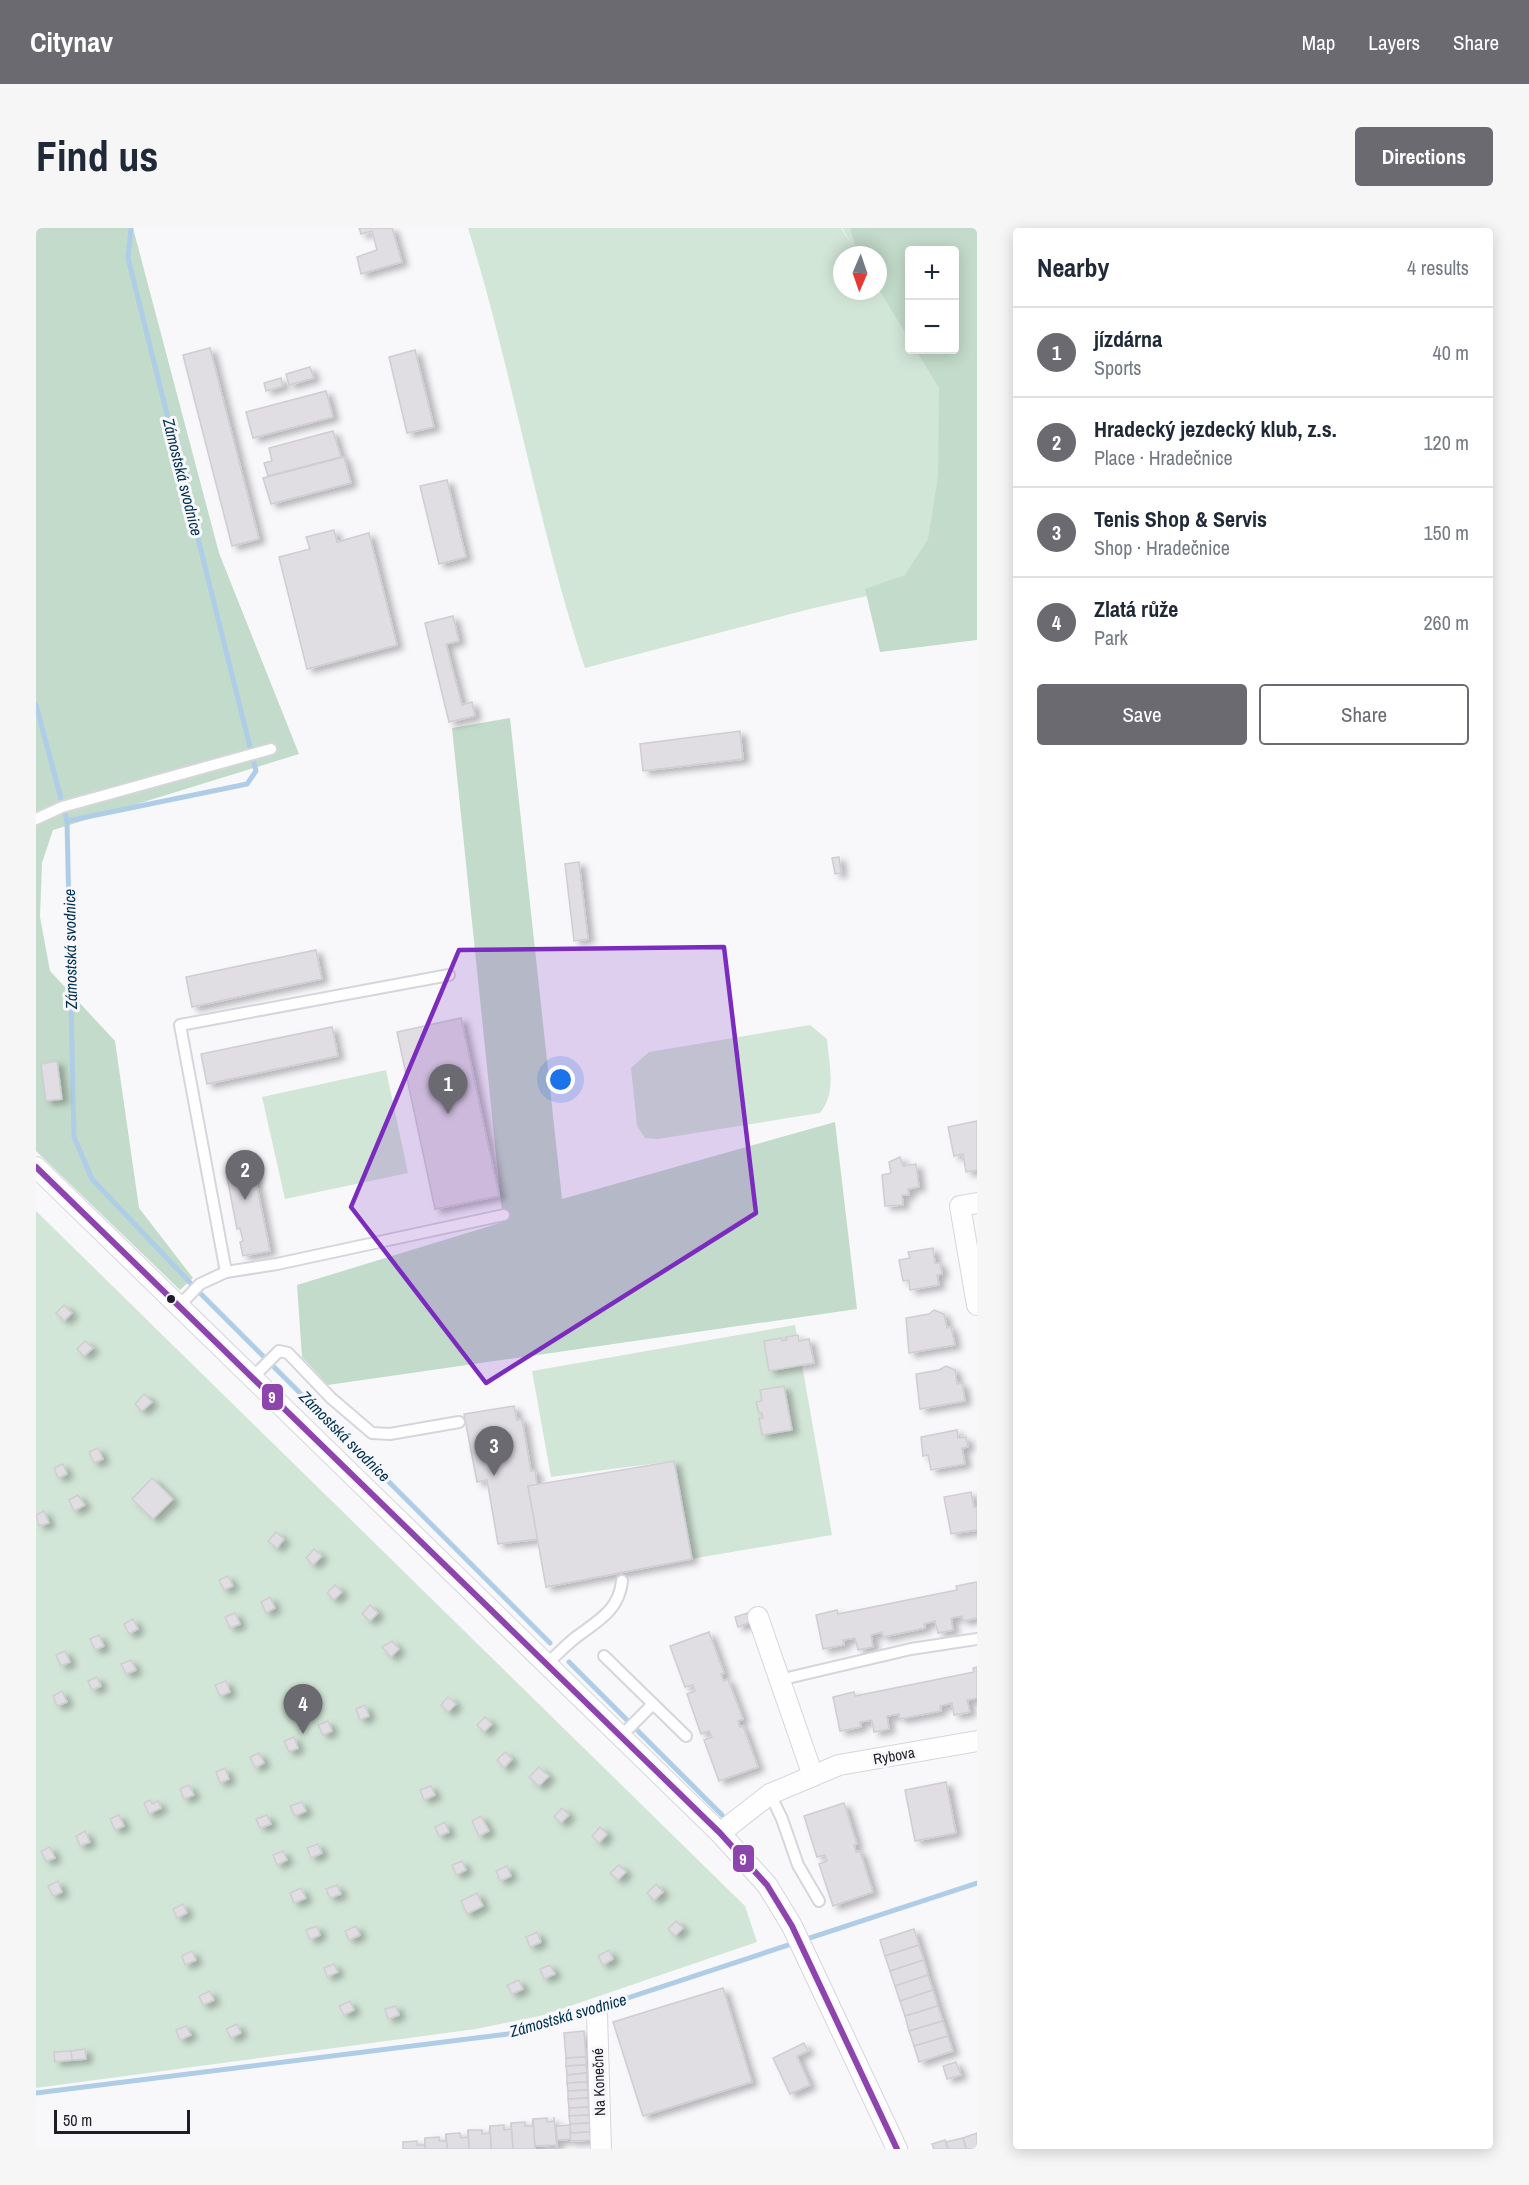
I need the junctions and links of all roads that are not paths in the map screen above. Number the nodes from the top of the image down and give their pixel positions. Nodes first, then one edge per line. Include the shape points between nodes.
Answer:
1 (271, 749) dead end
2 (36, 819) edge
3 (449, 975) dead end
4 (36, 1167) edge
5 (977, 1203) edge
6 (504, 1215) dead end
7 (226, 1272) junction
8 (977, 1305) edge
9 (179, 1306) junction
10 (253, 1377) junction
11 (459, 1422) dead end
12 (622, 1581) dead end
13 (758, 1617) dead end
14 (977, 1639) edge
15 (604, 1656) dead end
16 (546, 1664) junction
17 (779, 1680) junction
18 (653, 1704) junction
19 (621, 1736) junction
20 (686, 1736) dead end
21 (977, 1741) edge
22 (813, 1776) junction
23 (770, 1794) junction
24 (720, 1833) junction
25 (819, 1901) dead end
26 (597, 2014) dead end
27 (601, 2149) edge
28 (897, 2149) edge

1 - 2 lane via 62,807
3 - 7 lane via 180,1025
4 - 9 street
5 - 8 street via 960,1206
6 - 7 lane
7 - 9 lane via 200,1284
9 - 10 street
10 - 11 lane via 279,1351 288,1353 372,1433 390,1434
10 - 16 street
12 - 16 lane via 617,1603 610,1612
13 - 17 street
14 - 17 lane via 911,1648
15 - 18 lane
16 - 19 street
17 - 22 street
18 - 19 lane
18 - 20 lane
19 - 24 street
21 - 22 street, Rybova via 839,1765
22 - 23 street, Rybova
23 - 24 street, Rybova
23 - 25 lane via 798,1865
24 - 28 street via 767,1886 792,1926
26 - 27 street, Na Konečné

